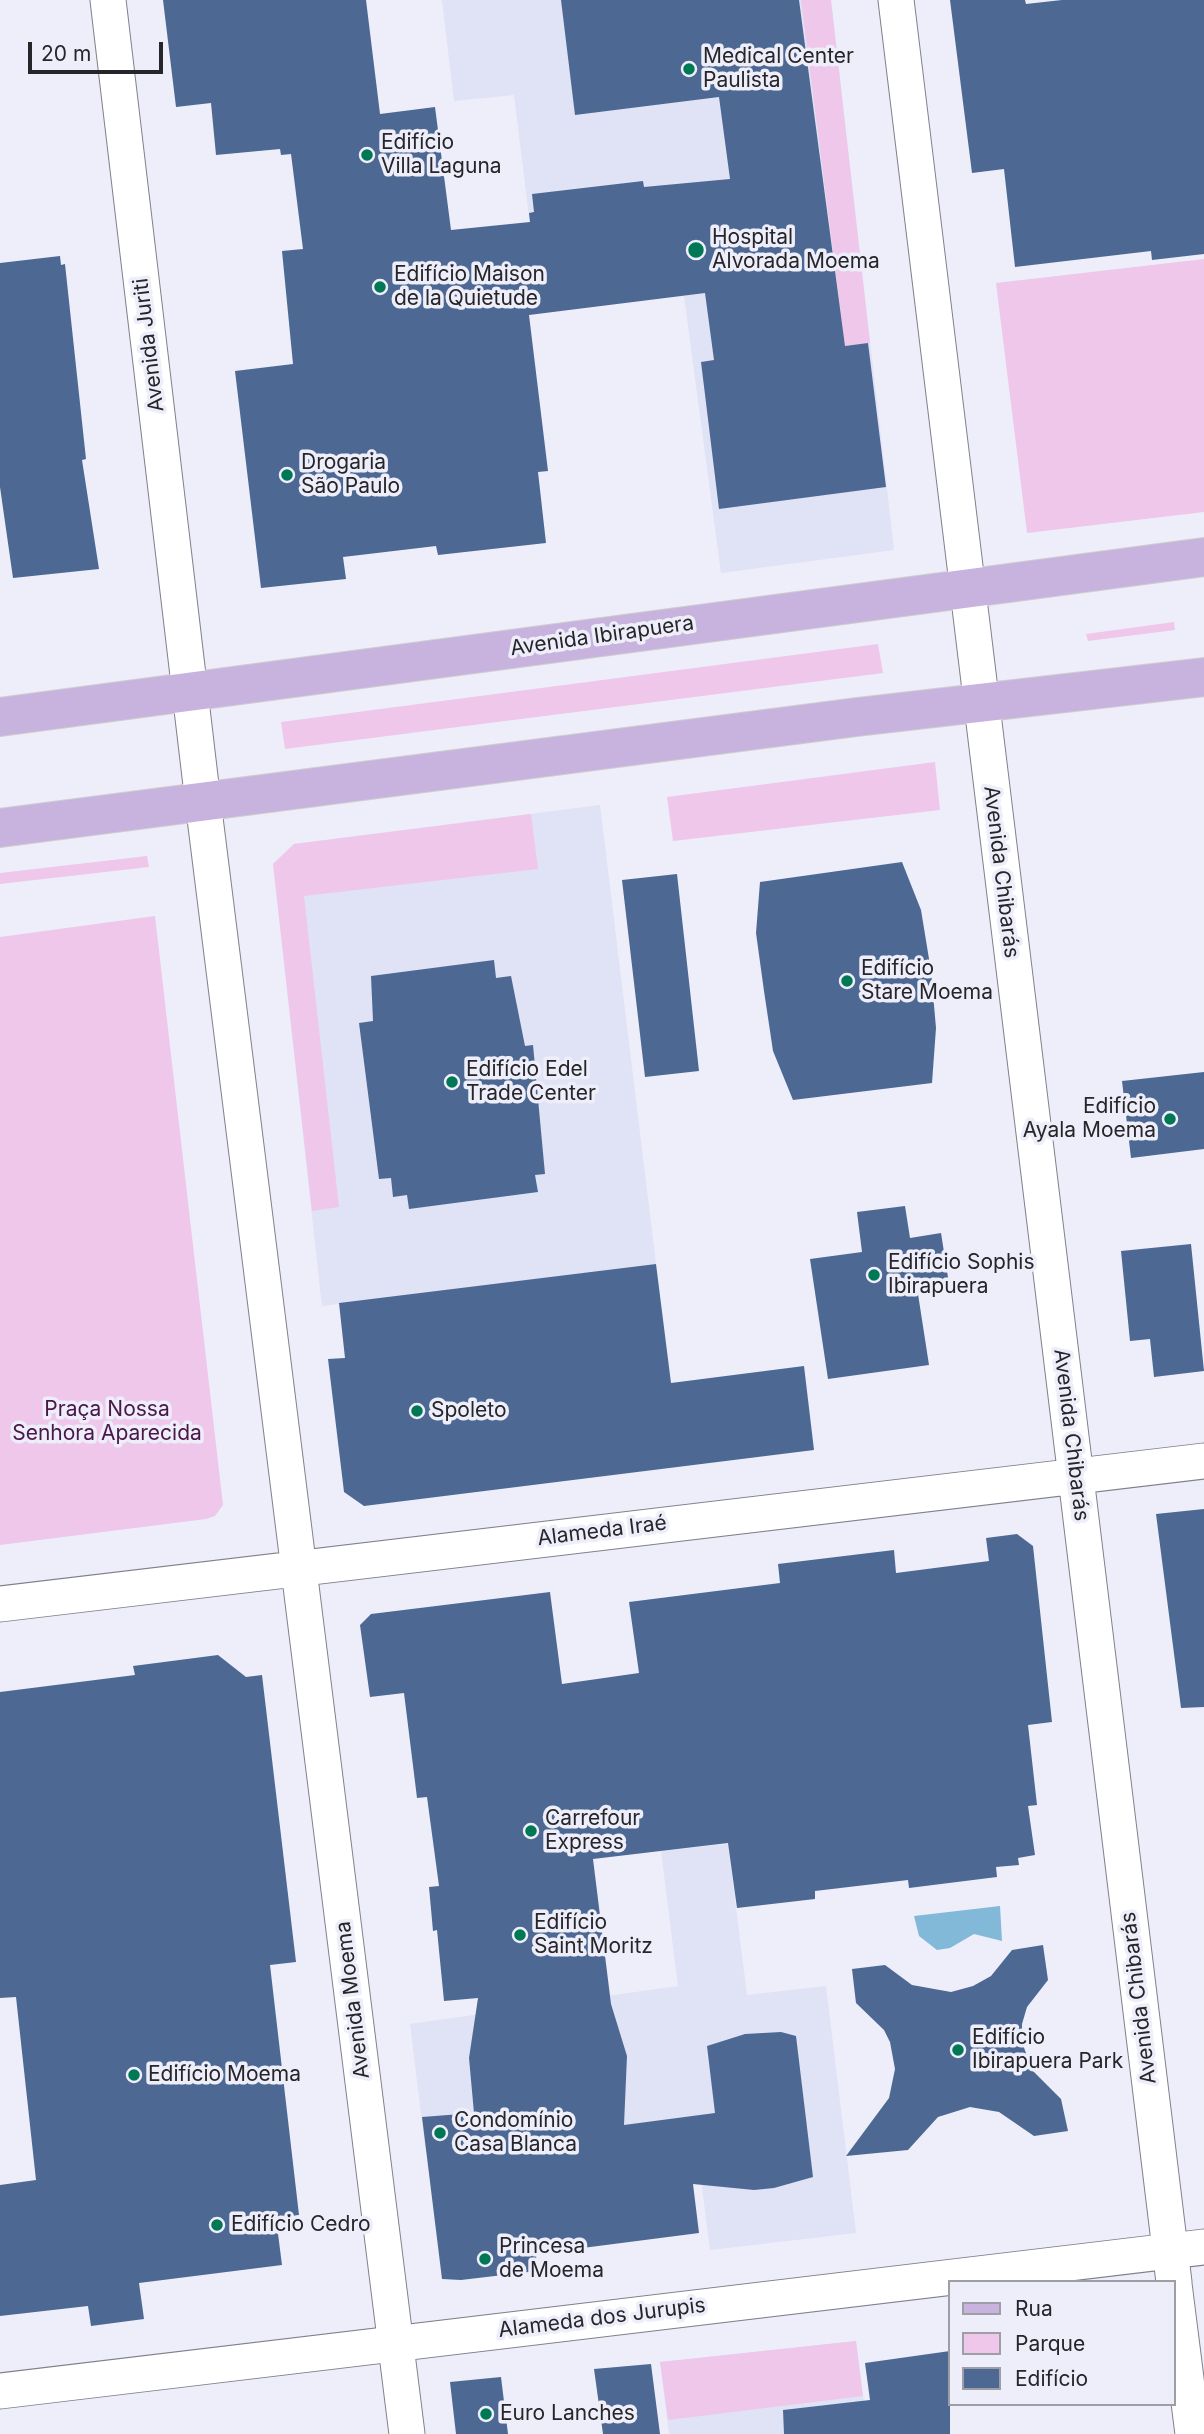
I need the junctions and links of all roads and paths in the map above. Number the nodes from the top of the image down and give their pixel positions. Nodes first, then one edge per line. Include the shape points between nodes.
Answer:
1 (108, 0) edge
2 (896, 0) edge
3 (1204, 557) edge
4 (969, 588) junction
5 (1204, 677) edge
6 (191, 691) junction
7 (980, 704) junction
8 (0, 716) edge
9 (203, 802) junction
10 (0, 828) edge
11 (1204, 1461) edge
12 (1076, 1475) junction
13 (300, 1566) junction
14 (0, 1604) edge
15 (1181, 2266) edge
16 (1036, 2280) edge
17 (948, 2289) edge
18 (395, 2342) junction
19 (0, 2391) edge
20 (407, 2434) edge
21 (1193, 2434) edge

1 - 6 street, Avenida Juriti
2 - 4 street, Avenida Chibarás
3 - 4 main road, Avenida Ibirapuera
4 - 6 main road, Avenida Ibirapuera
4 - 7 street, Avenida Chibarás
5 - 7 main road
6 - 8 main road, Avenida Ibirapuera
6 - 9 street
7 - 9 main road
7 - 12 street, Avenida Chibarás
9 - 10 main road
9 - 13 street
11 - 12 street, Alameda Iraé
12 - 13 street, Alameda Iraé
12 - 15 street, Avenida Chibarás
13 - 14 street, Alameda Iraé
13 - 18 street, Avenida Moema
15 - 16 street, Alameda dos Jurupis
15 - 21 street, Avenida Chibarás
17 - 18 street, Alameda dos Jurupis
18 - 19 street, Alameda dos Jurupis
18 - 20 street, Avenida Moema

